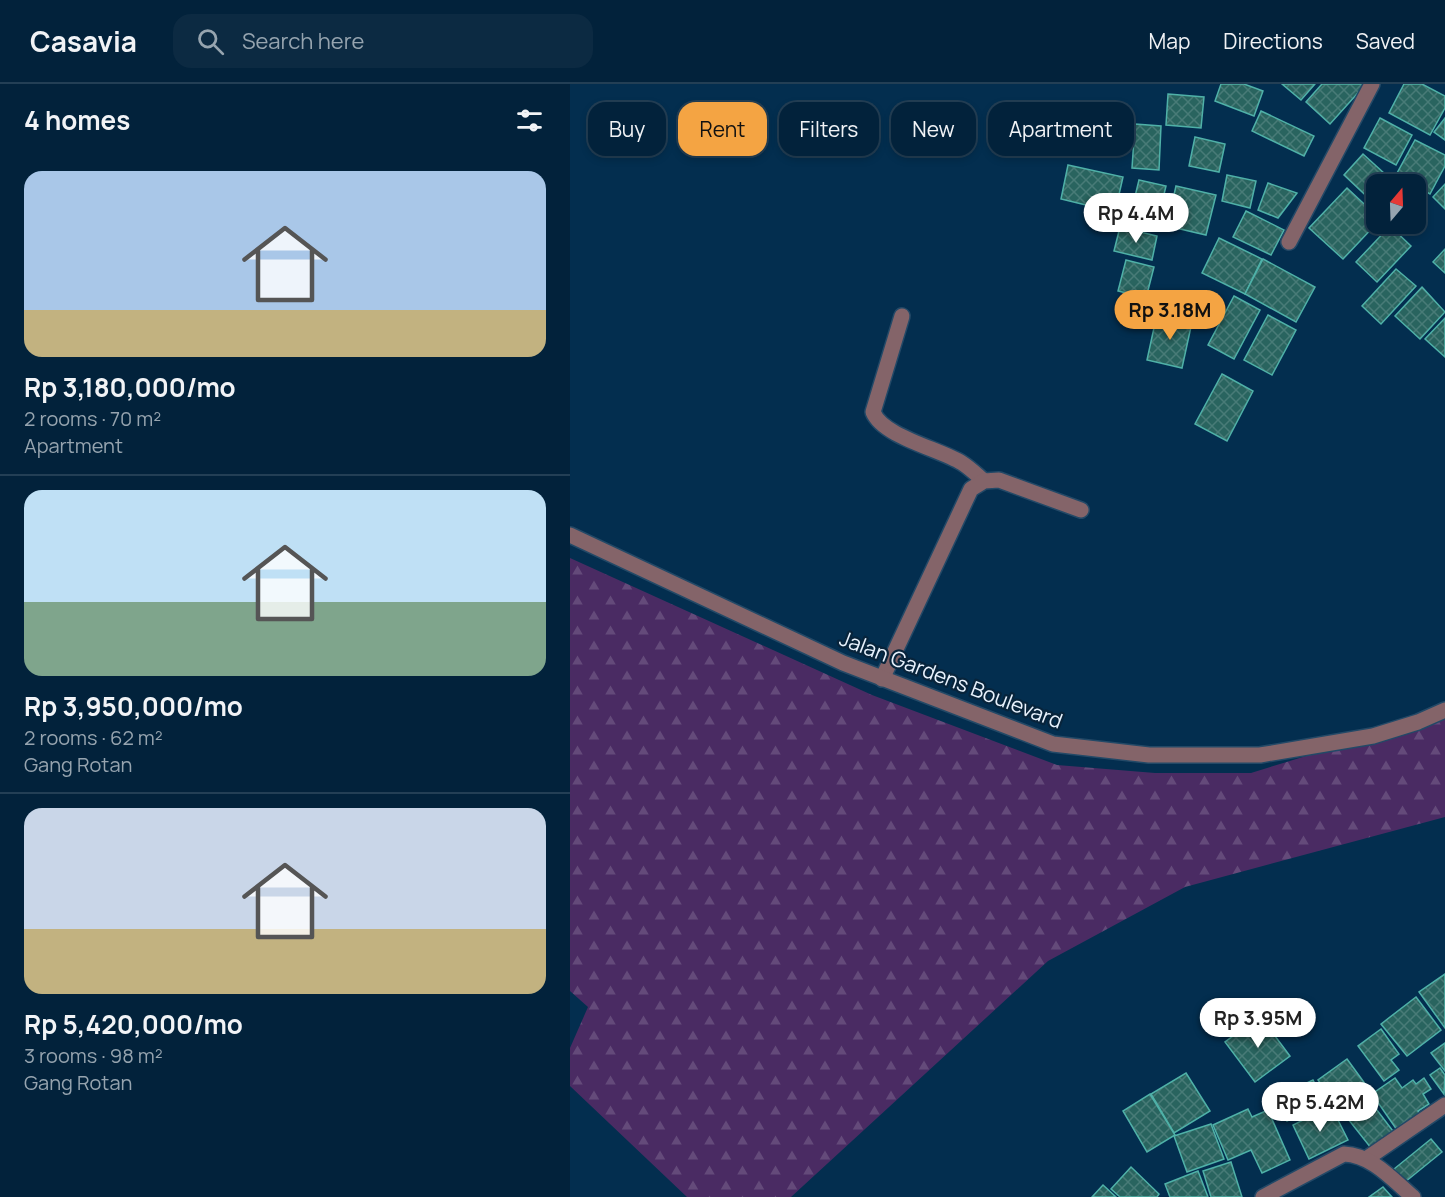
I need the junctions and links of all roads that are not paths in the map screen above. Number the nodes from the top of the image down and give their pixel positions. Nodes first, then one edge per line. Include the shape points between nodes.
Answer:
1 (1372, 84) edge
2 (1289, 242) dead end
3 (902, 316) dead end
4 (984, 481) junction
5 (1081, 510) dead end
6 (570, 535) edge
7 (882, 678) junction
8 (1445, 710) edge
9 (1445, 1106) edge
10 (1366, 1159) junction
11 (1263, 1197) edge
12 (1413, 1197) edge

1 - 2 street
3 - 4 street via 873,412 876,420 911,441 963,463
4 - 5 street via 999,480
4 - 7 street via 971,489
6 - 7 street, Jalan Gardens Boulevard
7 - 8 street, Jalan Gardens Boulevard via 1053,744 1149,755 1260,755 1372,736
9 - 10 street
10 - 11 street via 1344,1154
10 - 12 street

